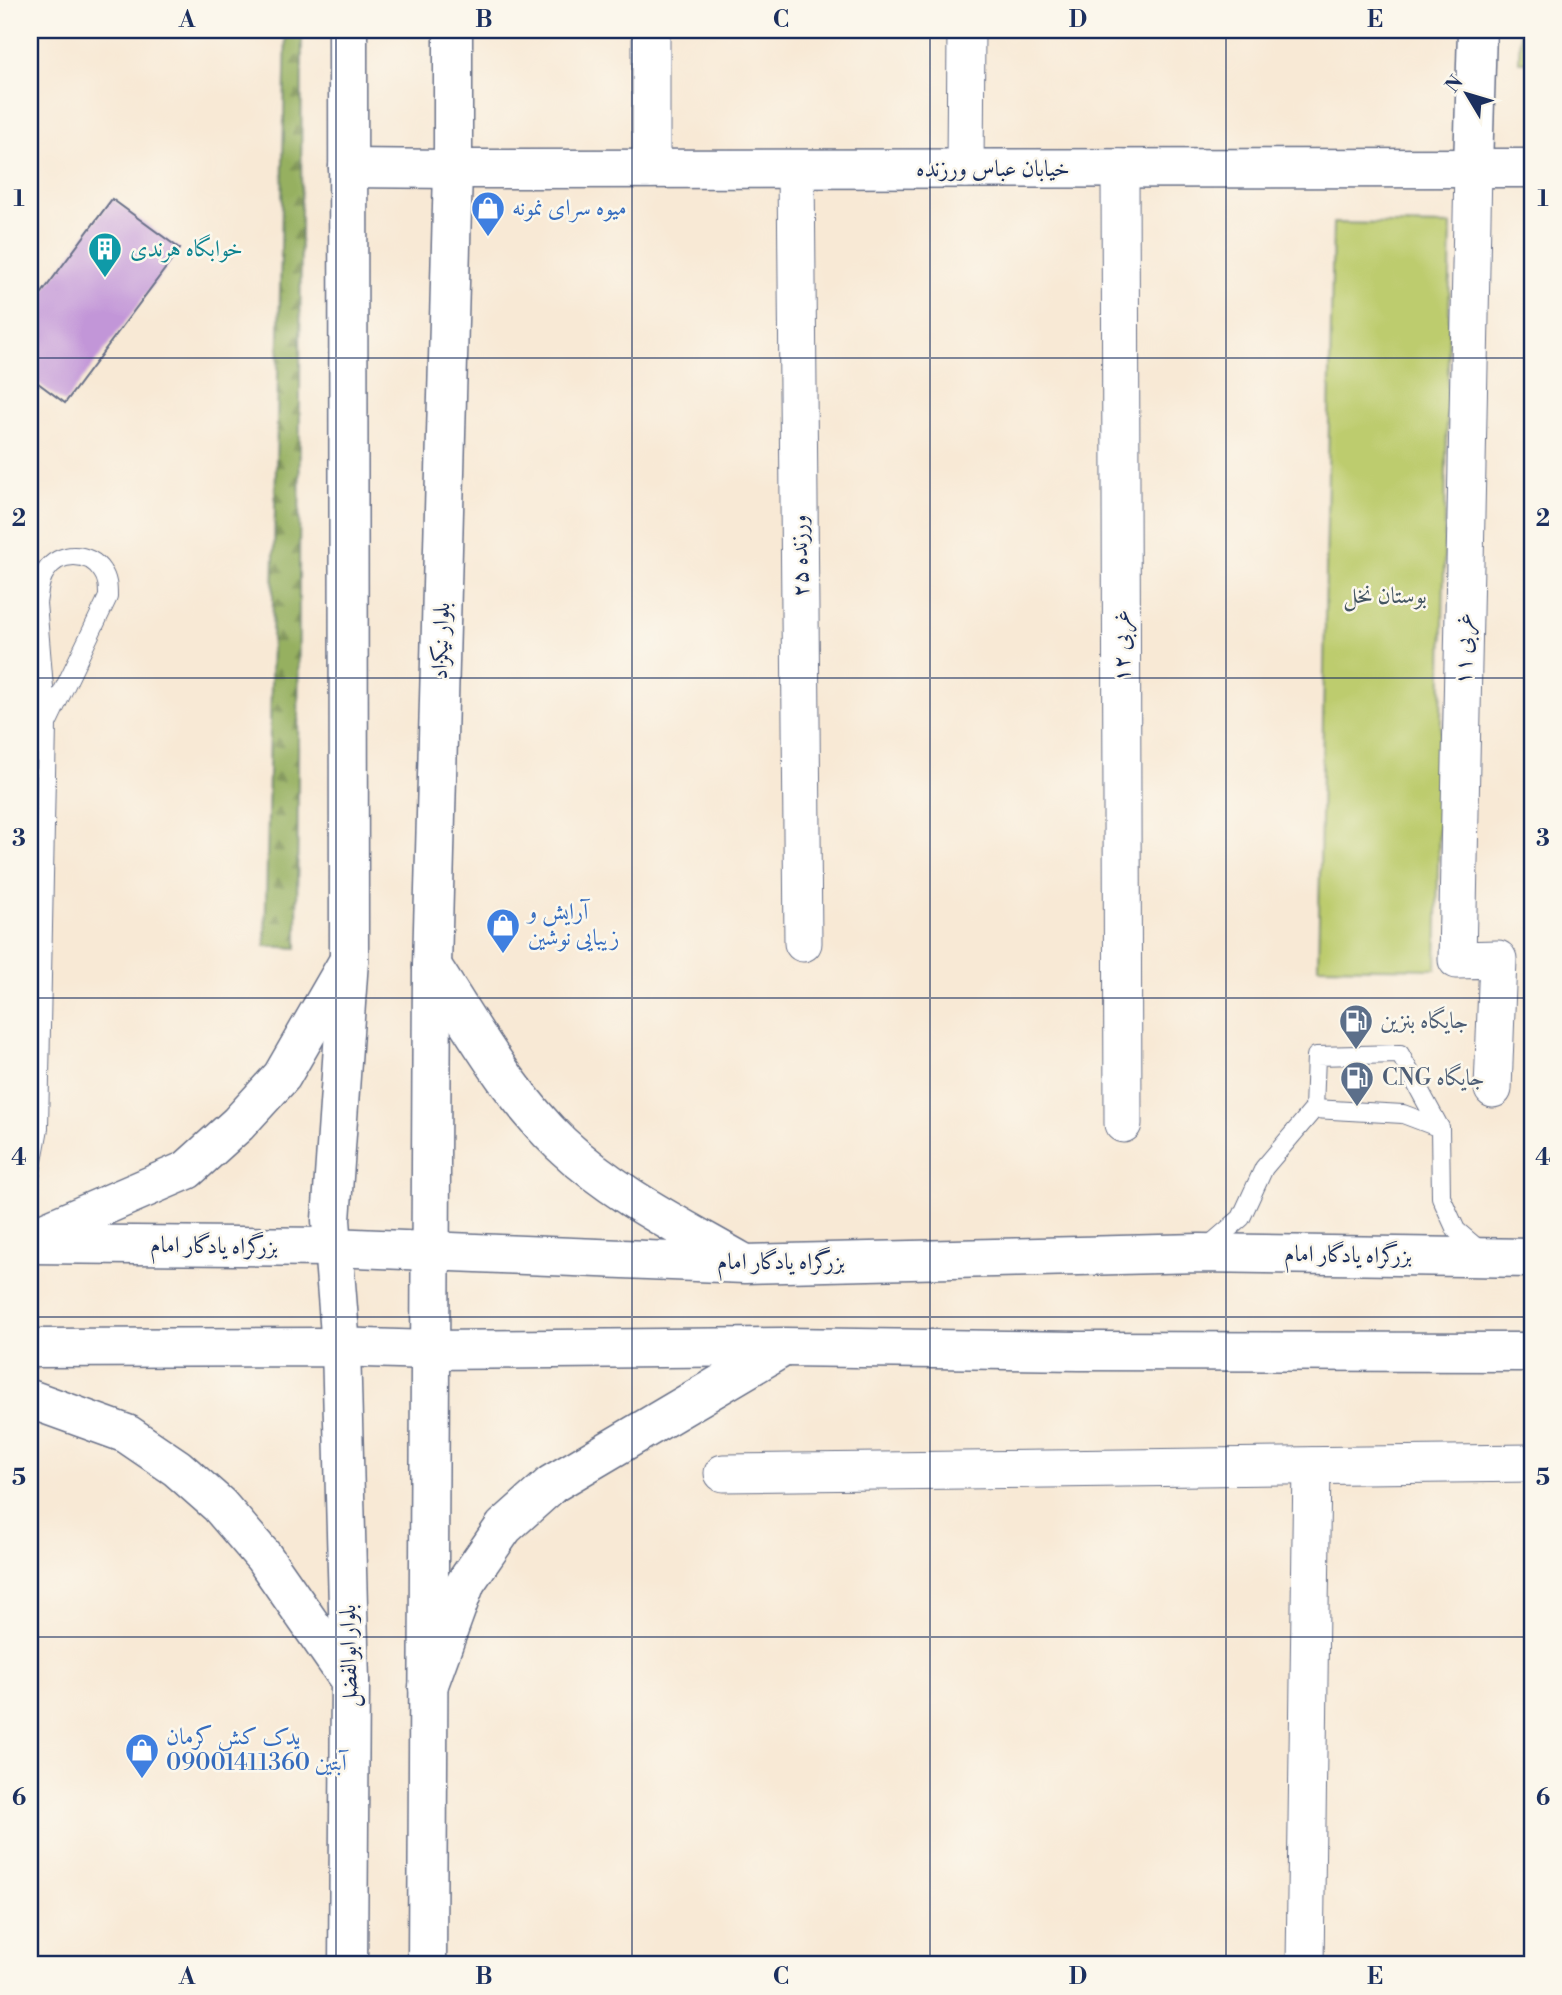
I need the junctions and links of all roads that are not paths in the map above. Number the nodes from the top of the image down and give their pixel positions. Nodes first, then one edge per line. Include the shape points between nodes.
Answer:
1 (348, 30) edge
2 (453, 30) edge
3 (652, 30) edge
4 (966, 30) edge
5 (1477, 30) edge
6 (348, 168) junction
7 (1120, 168) junction
8 (1473, 168) junction
9 (1532, 168) edge
10 (453, 169) junction
11 (651, 169) junction
12 (796, 169) junction
13 (965, 169) junction
14 (47, 724) junction
15 (803, 943) dead end
16 (349, 960) junction
17 (432, 966) junction
18 (1493, 1089) dead end
19 (1314, 1110) junction
20 (1123, 1124) dead end
21 (1440, 1128) junction
22 (30, 1177) edge
23 (30, 1238) edge
24 (30, 1244) edge
25 (332, 1247) junction
26 (430, 1251) junction
27 (1200, 1253) junction
28 (1489, 1257) junction
29 (1532, 1258) edge
30 (745, 1264) junction
31 (784, 1347) junction
32 (30, 1348) edge
33 (341, 1348) junction
34 (430, 1350) junction
35 (1532, 1352) edge
36 (30, 1399) edge
37 (1532, 1463) edge
38 (1312, 1466) junction
39 (723, 1473) dead end
40 (350, 1681) junction
41 (428, 1686) junction
42 (348, 1965) edge
43 (427, 1965) edge
44 (1305, 1965) edge

1 - 6 main road
2 - 10 main road, بلوار نیکزاد
3 - 11 street
4 - 13 street
5 - 8 main road
6 - 10 main road, خیابان عباس ورزنده
6 - 16 main road
7 - 8 main road, خیابان عباس ورزنده
7 - 13 main road, خیابان عباس ورزنده
7 - 20 street, غربی ۱۲
8 - 9 main road, خیابان عباس ورزنده
8 - 18 street, غربی ۱۱ via 1457,960 1498,960
10 - 11 main road, خیابان عباس ورزنده
10 - 17 main road, بلوار نیکزاد
11 - 12 main road, خیابان عباس ورزنده
12 - 13 main road, خیابان عباس ورزنده
12 - 15 street, ورزنده ۲۵
14 - 14 lane via 37,603 40,583 55,561 82,556 103,571 108,597
14 - 22 lane via 40,1128
16 - 23 main road via 282,1076 187,1170
16 - 25 main road
17 - 26 main road, بلوار نیکزاد
17 - 30 main road via 507,1082 561,1144 629,1197
19 - 21 lane via 1403,1114
19 - 21 lane via 1316,1056 1400,1054
19 - 27 lane via 1264,1168 1241,1219
21 - 28 lane via 1441,1197 1456,1230
24 - 25 main road, بزرگراه یادگار امام
25 - 26 main road, بزرگراه یادگار امام
25 - 33 main road, بلوار ابوالفضل
26 - 30 main road, بزرگراه یادگار امام
26 - 34 main road, بلوار نیکزاد
27 - 28 main road, بزرگراه یادگار امام
27 - 30 main road, بزرگراه یادگار امام
28 - 29 main road, بزرگراه یادگار امام
31 - 34 main road
31 - 35 main road
31 - 41 main road via 552,1484 504,1527 466,1583
32 - 33 main road
33 - 34 main road
33 - 40 main road, بلوار ابوالفضل
34 - 41 main road
36 - 40 main road via 127,1434 177,1468 219,1505 263,1556
37 - 38 street
38 - 39 street
38 - 44 street
40 - 42 main road, بلوار ابوالفضل
41 - 43 main road

